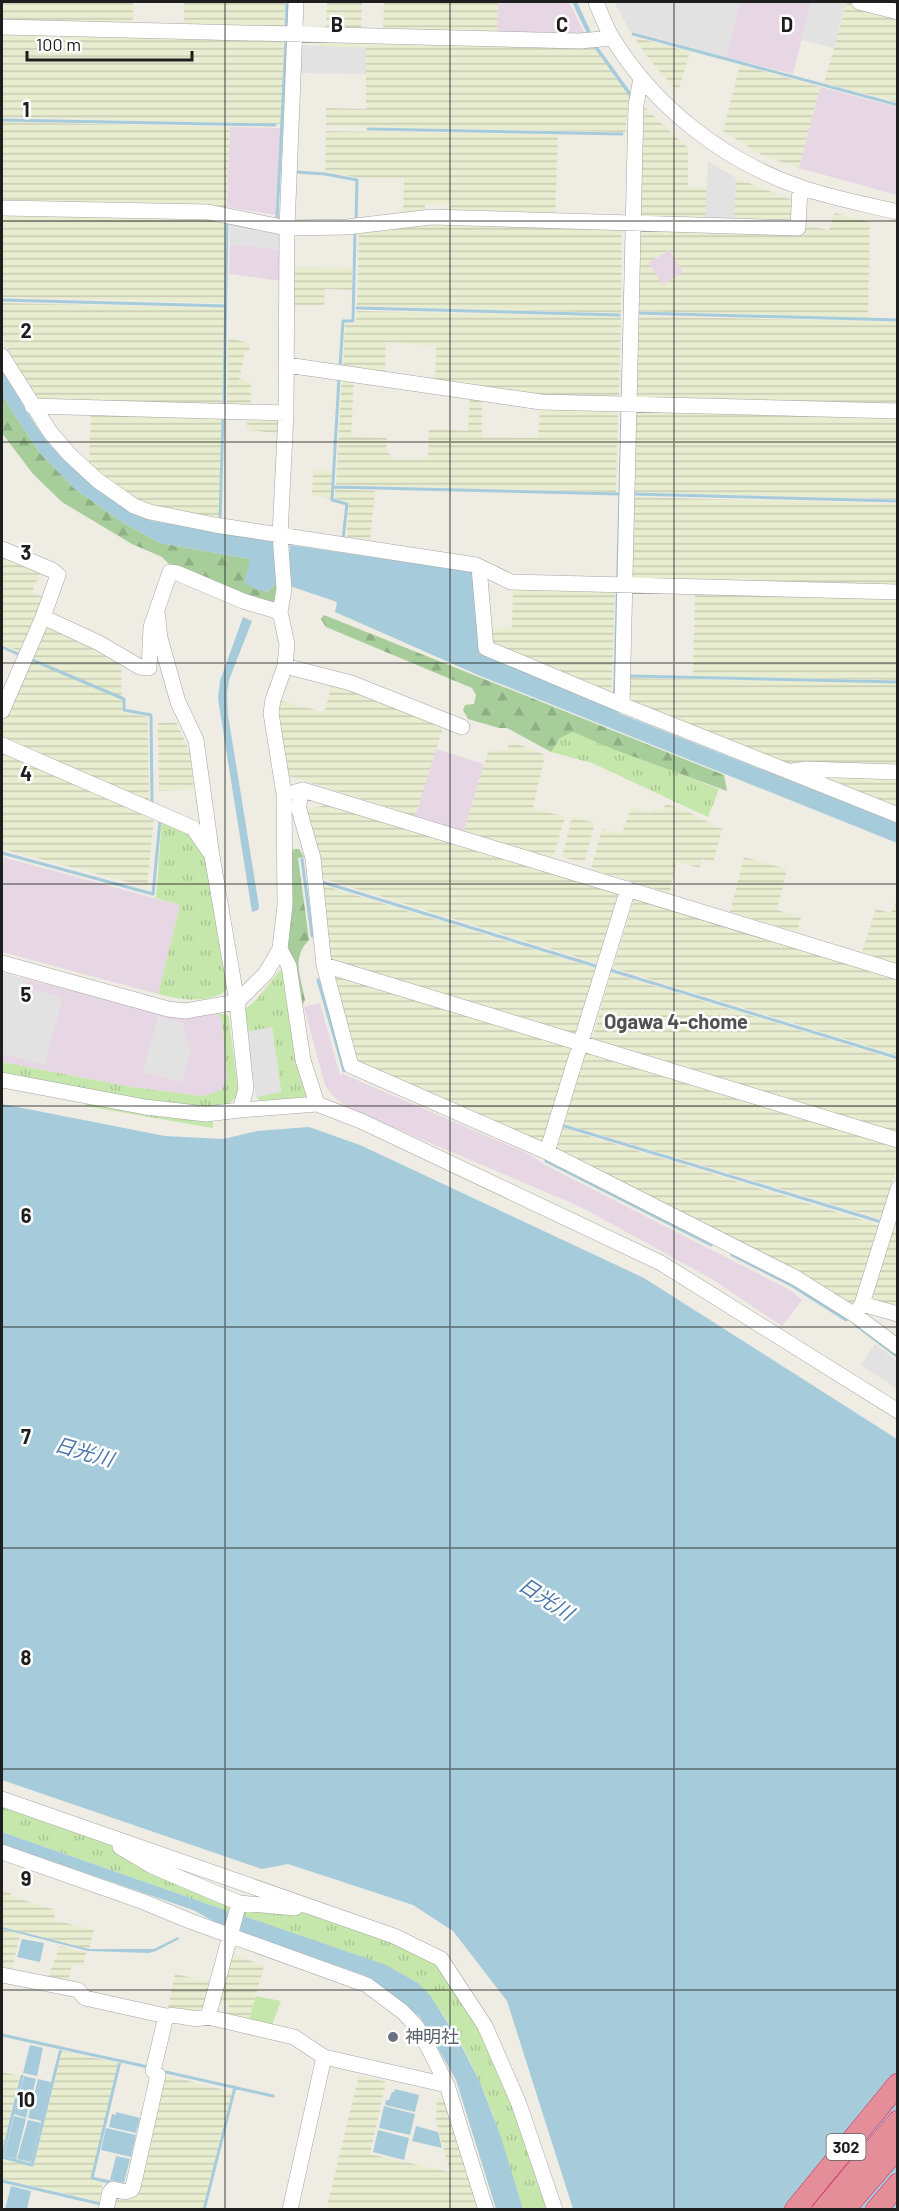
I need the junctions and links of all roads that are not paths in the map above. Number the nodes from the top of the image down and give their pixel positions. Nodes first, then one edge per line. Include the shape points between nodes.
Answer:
1 (296, 2) edge
2 (596, 2) edge
3 (859, 2) edge
4 (897, 12) edge
5 (2, 27) edge
6 (295, 35) junction
7 (599, 39) junction
8 (641, 78) junction
9 (800, 187) junction
10 (2, 208) edge
11 (897, 213) edge
12 (629, 223) junction
13 (287, 228) junction
14 (2, 356) edge
15 (287, 365) junction
16 (625, 403) junction
17 (32, 406) junction
18 (897, 411) edge
19 (286, 412) junction
20 (280, 535) junction
21 (2, 549) edge
22 (479, 567) junction
23 (619, 585) junction
24 (897, 592) edge
25 (157, 611) junction
26 (280, 612) junction
27 (43, 617) junction
28 (285, 666) junction
29 (616, 702) junction
30 (2, 711) edge
31 (462, 727) dead end
32 (2, 745) edge
33 (790, 772) junction
34 (897, 772) edge
35 (303, 790) junction
36 (284, 794) junction
37 (897, 815) edge
38 (212, 856) junction
39 (628, 889) junction
40 (280, 949) junction
41 (2, 963) edge
42 (324, 965) junction
43 (897, 972) edge
44 (237, 1002) junction
45 (581, 1042) junction
46 (2, 1080) edge
47 (317, 1104) junction
48 (240, 1110) junction
49 (897, 1140) edge
50 (547, 1152) junction
51 (897, 1189) edge
52 (858, 1310) junction
53 (897, 1314) edge
54 (897, 1347) edge
55 (897, 1411) edge
56 (2, 1799) edge
57 (108, 1836) junction
58 (2, 1852) edge
59 (238, 1907) junction
60 (317, 1910) junction
61 (230, 1933) junction
62 (2, 1975) edge
63 (166, 2016) junction
64 (208, 2017) junction
65 (324, 2057) junction
66 (897, 2084) edge
67 (447, 2085) junction
68 (897, 2121) edge
69 (897, 2146) edge
70 (897, 2184) edge
71 (106, 2210) edge
72 (290, 2210) edge
73 (486, 2210) edge
74 (555, 2210) edge
75 (795, 2210) edge
76 (823, 2210) edge
77 (844, 2210) edge
78 (876, 2210) edge

1 - 6 street
2 - 7 street
3 - 4 street
5 - 6 street
6 - 7 street
6 - 13 street
7 - 8 street
8 - 9 street via 689,124 727,153 756,170
8 - 12 street
9 - 11 street
9 - 12 street via 798,228
10 - 13 street via 208,212
12 - 13 street via 431,218
12 - 16 street
13 - 15 street
14 - 17 street
15 - 16 street via 541,402
15 - 19 street
16 - 18 street
16 - 23 street
17 - 19 street
17 - 20 street via 69,454 134,506
19 - 20 street
20 - 22 street
20 - 26 street via 284,589
21 - 27 street via 58,575
22 - 23 street via 511,582
22 - 29 street via 486,648
23 - 24 street
23 - 29 street
25 - 26 street via 170,572
25 - 27 street via 151,627 149,668 140,667
25 - 38 street via 160,638 178,702 196,740
26 - 28 street via 287,644
27 - 30 street
28 - 31 street via 351,683
28 - 36 street via 271,713
29 - 33 street
32 - 38 street via 193,828
33 - 34 street
33 - 37 street
35 - 36 street
35 - 39 street
35 - 42 street via 298,806 313,858
36 - 40 street via 285,905
38 - 44 street
39 - 43 street
39 - 45 street
40 - 44 street via 266,973
40 - 47 street via 289,966 303,1060
41 - 44 street via 168,1009 185,1011
42 - 45 street
42 - 50 street via 351,1066
44 - 48 street via 246,1089
45 - 49 street
45 - 50 street
46 - 48 street via 145,1107 206,1114
47 - 48 street
47 - 55 street via 361,1121 661,1263
50 - 52 street
51 - 52 street
52 - 53 street
52 - 54 street
56 - 57 street
57 - 59 street via 143,1861
57 - 60 street
58 - 61 street
59 - 60 street
59 - 61 street
60 - 74 street via 394,1936 441,1959 485,2026 502,2062
61 - 64 street
61 - 67 street via 367,1985 417,2026
62 - 63 street via 78,1990 85,1998
63 - 64 street via 195,2020
63 - 71 street via 153,2071 158,2075 133,2187 129,2191 113,2189
64 - 65 street via 294,2037
65 - 67 street
65 - 72 street
66 - 75 highway, 302
67 - 73 street
68 - 76 highway
69 - 77 highway
70 - 78 highway

